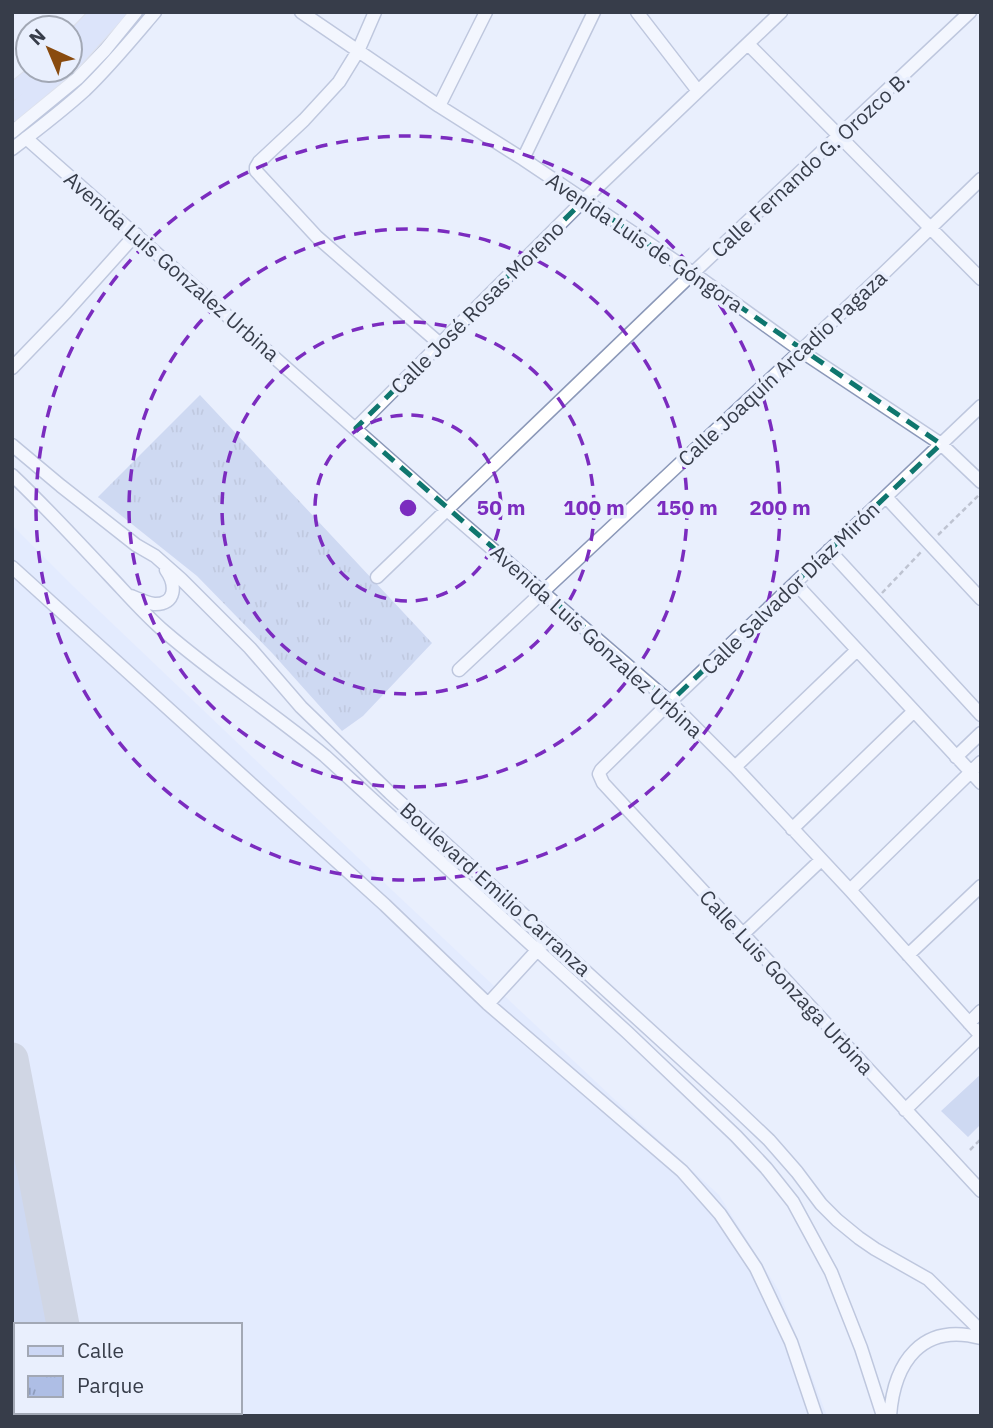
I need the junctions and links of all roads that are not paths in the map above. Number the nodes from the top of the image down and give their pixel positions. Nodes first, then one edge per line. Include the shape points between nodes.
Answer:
1 (99, 12) edge
2 (118, 12) edge
3 (135, 12) edge
4 (155, 12) edge
5 (301, 12) edge
6 (375, 12) edge
7 (486, 12) edge
8 (594, 12) edge
9 (637, 12) edge
10 (781, 12) edge
11 (971, 12) edge
12 (981, 21) edge
13 (84, 28) edge
14 (748, 44) junction
15 (84, 50) edge
16 (358, 51) junction
17 (47, 84) edge
18 (698, 91) junction
19 (439, 106) junction
20 (12, 113) edge
21 (12, 132) edge
22 (839, 136) junction
23 (26, 138) junction
24 (12, 149) edge
25 (523, 159) junction
26 (981, 179) edge
27 (584, 200) junction
28 (931, 228) junction
29 (136, 234) junction
30 (694, 273) junction
31 (981, 279) edge
32 (439, 344) junction
33 (801, 351) junction
34 (12, 368) edge
35 (981, 407) edge
36 (356, 428) junction
37 (941, 444) junction
38 (12, 445) edge
39 (12, 475) edge
40 (981, 482) edge
41 (886, 497) junction
42 (447, 510) junction
43 (829, 550) junction
44 (155, 556) junction
45 (12, 567) edge
46 (377, 577) dead end
47 (795, 583) junction
48 (544, 592) junction
49 (127, 595) junction
50 (981, 599) edge
51 (857, 650) junction
52 (459, 670) dead end
53 (670, 702) junction
54 (914, 711) junction
55 (981, 715) edge
56 (981, 733) edge
57 (956, 757) junction
58 (981, 762) edge
59 (734, 767) junction
60 (601, 770) joint
61 (971, 772) junction
62 (981, 783) edge
63 (792, 829) junction
64 (821, 860) junction
65 (981, 886) edge
66 (850, 890) junction
67 (743, 934) junction
68 (549, 938) junction
69 (537, 950) junction
70 (908, 955) junction
71 (488, 1004) junction
72 (981, 1011) edge
73 (969, 1023) junction
74 (981, 1036) edge
75 (905, 1110) junction
76 (981, 1191) edge
77 (981, 1331) edge
78 (981, 1338) edge
79 (816, 1416) edge
80 (883, 1416) edge
81 (890, 1416) edge

1 - 13 main road
2 - 15 main road
3 - 21 street via 78,78
4 - 23 street via 86,89
5 - 16 street, Avenida Luis de Góngora
6 - 16 street
7 - 19 street
8 - 25 street
9 - 18 street
10 - 14 street, Calle José Rosas Moreno
11 - 12 street
11 - 22 street, Calle Fernando G. Orozco B.
14 - 18 street, Calle José Rosas Moreno
14 - 22 street
16 - 19 street, Avenida Luis de Góngora
16 - 32 street via 339,82 258,162 256,171 317,237
17 - 20 main road
18 - 27 street, Calle José Rosas Moreno
19 - 25 street, Avenida Luis de Góngora
22 - 28 street
22 - 30 street, Calle Fernando G. Orozco B.
23 - 24 street
23 - 29 street, Avenida Luis Gonzalez Urbina
25 - 27 street, Avenida Luis de Góngora
26 - 28 street, Calle Joaquín Arcadio Pagaza
27 - 30 street, Avenida Luis de Góngora
27 - 32 street, Calle José Rosas Moreno
28 - 31 street
28 - 33 street, Calle Joaquín Arcadio Pagaza
29 - 34 street
29 - 36 street, Avenida Luis Gonzalez Urbina
30 - 33 street, Avenida Luis de Góngora
30 - 42 street, Calle Fernando G. Orozco B.
32 - 36 street, Calle José Rosas Moreno
33 - 37 street, Avenida Luis de Góngora
33 - 48 street, Calle Joaquín Arcadio Pagaza
35 - 37 street, Calle Salvador Díaz Mirón
36 - 42 street, Avenida Luis Gonzalez Urbina
37 - 40 street, Avenida Luis de Góngora
37 - 41 street, Calle Salvador Díaz Mirón
38 - 44 street, Boulevard Emilio Carranza
39 - 49 street, Boulevard Emilio Carranza
41 - 43 street, Calle Salvador Díaz Mirón
41 - 50 street
42 - 46 street, Calle Fernando G. Orozco B.
42 - 48 street, Avenida Luis Gonzalez Urbina
43 - 47 street, Calle Salvador Díaz Mirón
43 - 55 street
44 - 49 street via 172,578 173,594 167,601 152,604
44 - 68 street, Boulevard Emilio Carranza via 202,598 301,707
45 - 71 street
47 - 51 street
47 - 53 street, Calle Salvador Díaz Mirón
48 - 52 street, Calle Joaquín Arcadio Pagaza
48 - 53 street, Avenida Luis Gonzalez Urbina
49 - 69 street, Boulevard Emilio Carranza via 163,631 292,728
51 - 54 street
51 - 59 street
53 - 59 street, Avenida Luis Gonzalez Urbina
53 - 60 street, Calle Salvador Díaz Mirón
54 - 57 street
54 - 63 street
56 - 57 street
57 - 61 street
58 - 61 street
59 - 63 street, Avenida Luis Gonzalez Urbina
60 - 67 street, Calle Luis Gonzaga Urbina via 603,783
61 - 62 street
61 - 66 street
63 - 64 street, Avenida Luis Gonzalez Urbina
64 - 66 street, Avenida Luis Gonzalez Urbina
64 - 67 street
65 - 70 street
66 - 70 street, Avenida Luis Gonzalez Urbina
67 - 75 street, Calle Luis Gonzaga Urbina
68 - 69 street
68 - 77 street, Boulevard Emilio Carranza via 769,1140 837,1220 928,1279
69 - 71 street
69 - 80 street, Boulevard Emilio Carranza via 736,1136 793,1202 831,1272
70 - 73 street, Avenida Luis Gonzalez Urbina
71 - 79 street via 682,1171 720,1214 756,1268 791,1342
72 - 73 street
73 - 74 street, Avenida Luis Gonzalez Urbina
74 - 75 street
75 - 76 street, Calle Luis Gonzaga Urbina
78 - 81 street via 951,1334 919,1346 898,1375

